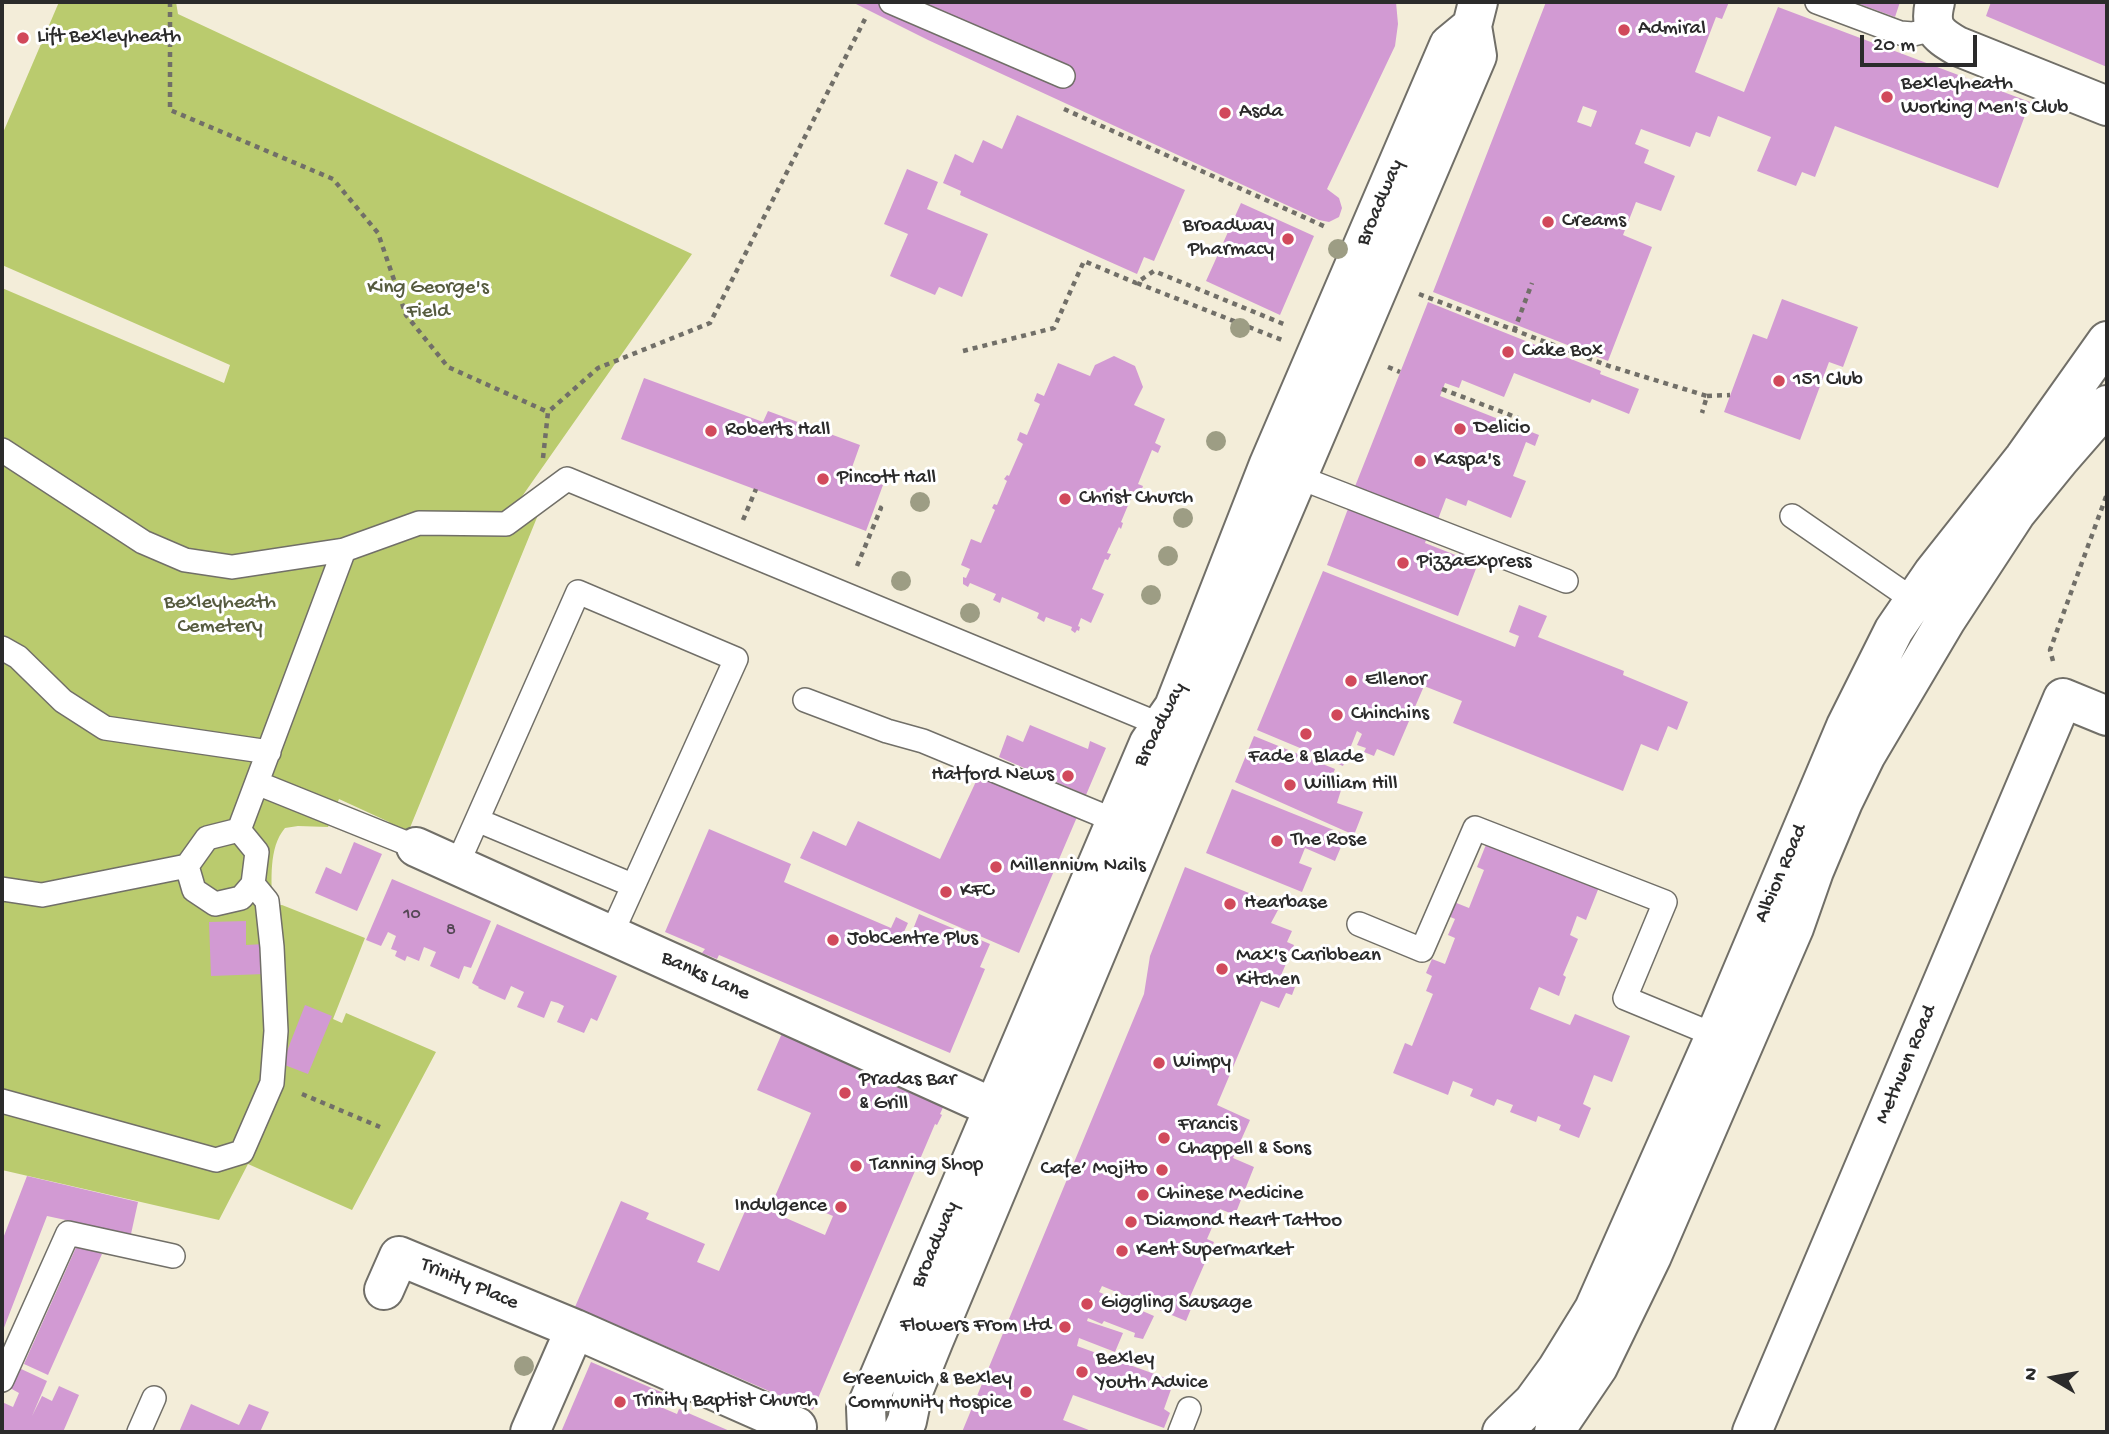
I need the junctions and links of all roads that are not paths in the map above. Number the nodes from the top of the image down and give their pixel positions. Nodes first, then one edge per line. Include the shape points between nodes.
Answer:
1 (891, 2) edge
2 (1817, 2) edge
3 (1475, 14) edge
4 (1935, 15) edge
5 (1063, 76) dead end
6 (2107, 106) edge
7 (2107, 341) edge
8 (2107, 405) edge
9 (2, 450) edge
10 (1284, 471) junction
11 (1792, 516) dead end
12 (344, 550) junction
13 (1566, 581) dead end
14 (1930, 610) junction
15 (2, 648) edge
16 (805, 700) dead end
17 (2107, 716) edge
18 (1161, 725) junction
19 (269, 752) junction
20 (257, 783) junction
21 (477, 820) junction
22 (1116, 821) junction
23 (239, 830) junction
24 (416, 847) joint
25 (457, 865) junction
26 (187, 866) junction
27 (254, 884) junction
28 (632, 885) junction
29 (2, 889) edge
30 (1359, 924) dead end
31 (611, 934) junction
32 (1729, 1041) junction
33 (2, 1101) edge
34 (994, 1108) junction
35 (173, 1256) dead end
36 (384, 1290) dead end
37 (575, 1329) junction
38 (2, 1380) edge
39 (154, 1398) dead end
40 (1189, 1409) dead end
41 (797, 1427) dead end
42 (139, 1432) edge
43 (530, 1432) edge
44 (867, 1432) edge
45 (902, 1432) edge
46 (1180, 1432) edge
47 (1502, 1432) edge
48 (1554, 1432) edge
49 (1752, 1432) edge

1 - 5 lane
2 - 4 lane via 1900,33 1913,34
3 - 10 main road, Broadway via 1449,45 1319,347
3 - 10 main road, Broadway via 1477,56 1382,279
4 - 6 main road via 1943,38 1957,46
7 - 14 main road, Albion Road via 2024,458 1933,573
8 - 14 main road, Albion Road
9 - 12 lane via 143,542 185,560 232,567
10 - 13 lane
10 - 18 main road, Broadway via 1174,707
10 - 45 main road, Broadway via 1179,755 934,1340
11 - 14 lane
12 - 18 lane via 419,523 506,524 567,479
12 - 19 lane
14 - 32 main road, Albion Road via 1894,630 1846,726
15 - 19 lane via 18,657 63,701 104,728
16 - 22 lane via 923,741
17 - 49 main road, Methuen Road via 2063,698
18 - 22 main road, Broadway
19 - 20 lane
20 - 23 lane
20 - 24 lane
21 - 25 lane
21 - 28 lane
21 - 28 lane via 578,592 736,659
22 - 34 main road, Broadway
23 - 26 lane via 207,838
23 - 27 lane via 257,852
24 - 25 main road, Banks Lane
25 - 31 main road, Banks Lane
26 - 27 lane via 194,890 215,904 241,898
26 - 29 lane via 42,895
27 - 33 lane via 267,901 275,1031 272,1083 242,1152 216,1160
28 - 31 lane
30 - 32 lane via 1422,950 1475,828 1665,902 1625,998
31 - 34 main road, Banks Lane
32 - 47 main road, Albion Road via 1594,1309 1533,1402
32 - 48 main road, Albion Road via 1653,1256 1598,1367
34 - 44 main road, Broadway via 866,1408
35 - 38 lane via 68,1233
36 - 37 main road, Trinity Place via 398,1256
37 - 41 main road, Trinity Place
37 - 43 main road
39 - 42 lane
40 - 46 lane

